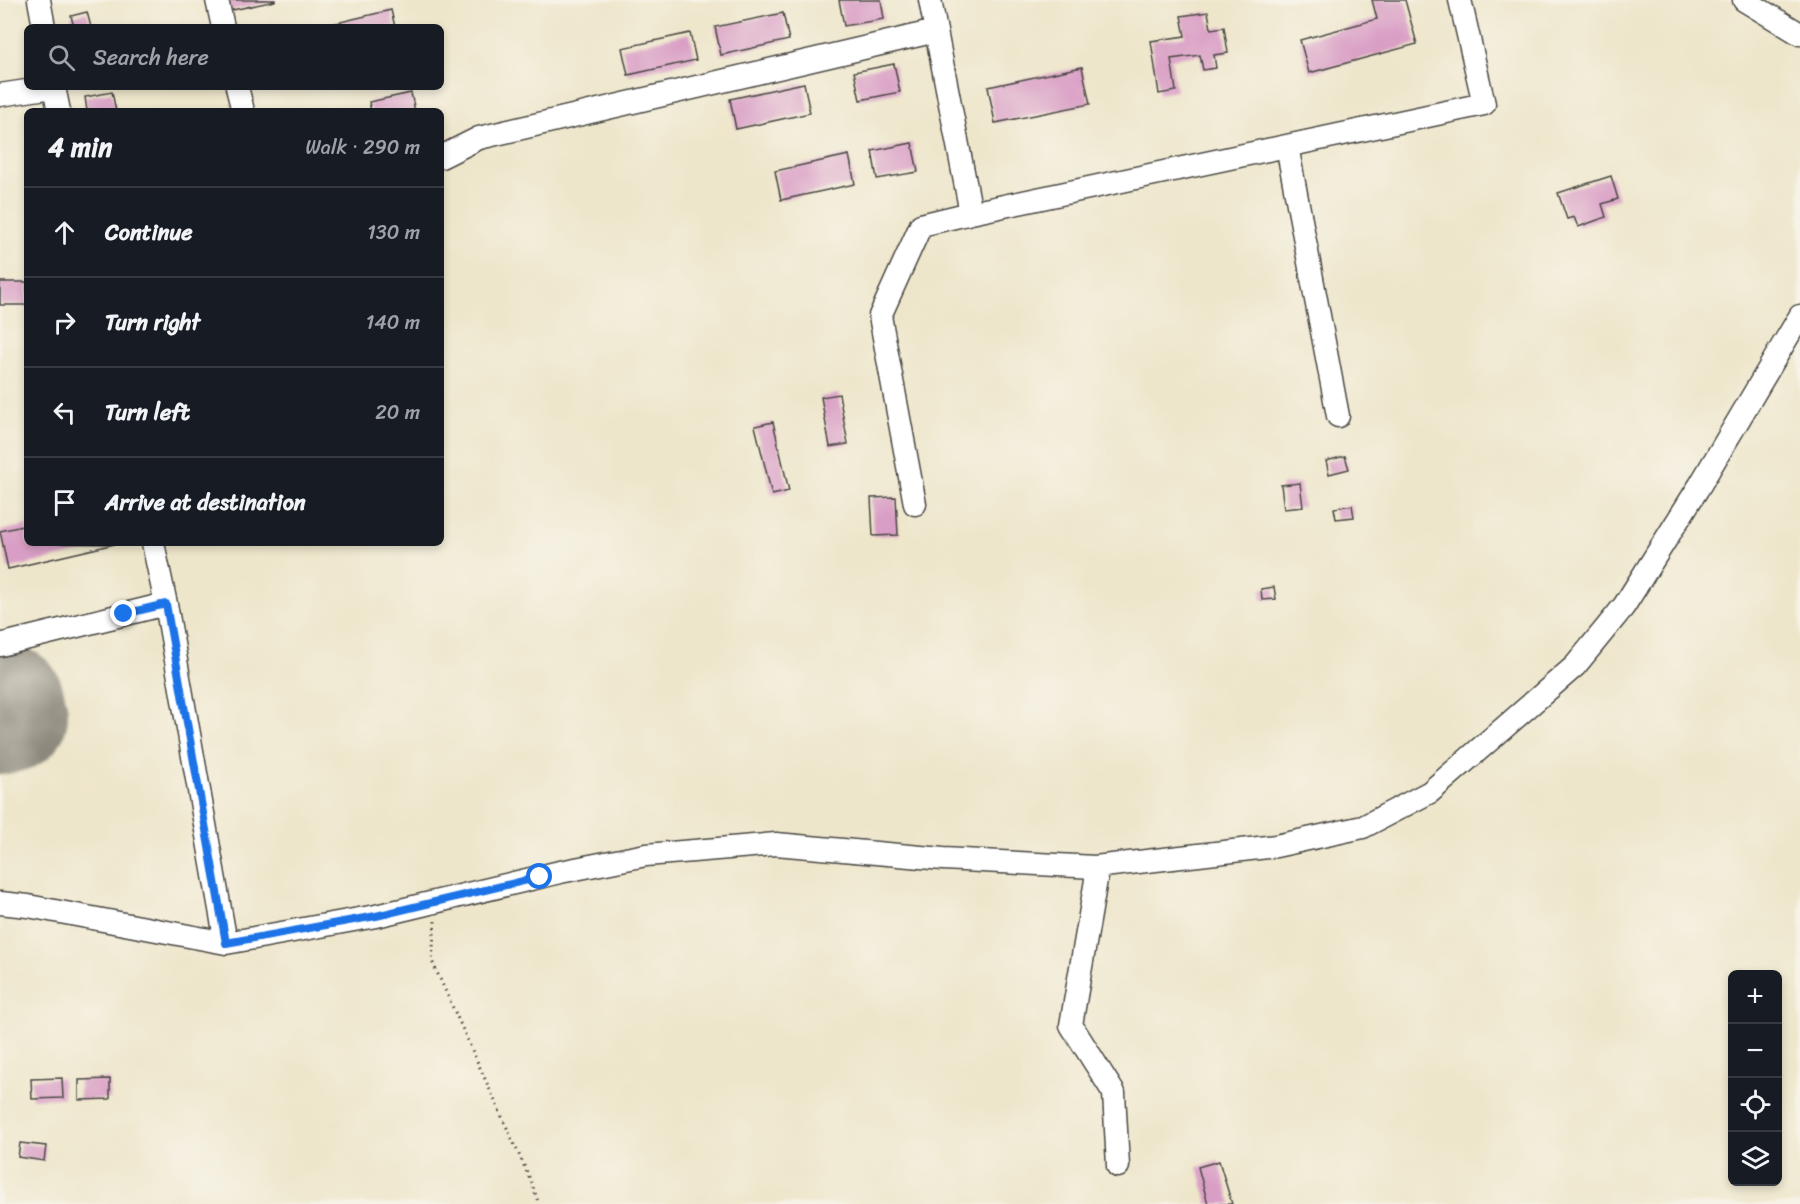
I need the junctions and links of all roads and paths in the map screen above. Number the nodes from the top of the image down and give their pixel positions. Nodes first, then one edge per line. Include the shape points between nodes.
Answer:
1 (39, 0) edge
2 (217, 0) edge
3 (930, 0) edge
4 (1460, 0) edge
5 (1744, 0) edge
6 (43, 24) edge
7 (222, 24) edge
8 (936, 31) junction
9 (1800, 34) edge
10 (34, 90) edge
11 (55, 90) edge
12 (238, 90) edge
13 (0, 95) edge
14 (58, 108) edge
15 (242, 108) edge
16 (1287, 146) junction
17 (444, 156) edge
18 (971, 213) junction
19 (1800, 316) edge
20 (1338, 416) dead end
21 (915, 504) dead end
22 (154, 546) edge
23 (166, 604) junction
24 (0, 645) edge
25 (1095, 867) junction
26 (436, 902) junction
27 (0, 903) edge
28 (226, 943) junction
29 (1118, 1166) dead end
30 (540, 1204) edge

1 - 6 street
2 - 7 street
3 - 8 street
4 - 16 street via 1484,104
5 - 9 street
8 - 17 street via 479,138
8 - 18 street
10 - 13 street
11 - 14 street
12 - 15 street
16 - 18 street
16 - 20 street
18 - 21 street via 921,225 880,316
19 - 25 street via 1624,606 1575,666 1430,792 1363,827 1276,846
22 - 23 street
23 - 24 street
23 - 28 street
25 - 26 street via 943,860 776,844 646,855
25 - 29 street via 1071,1025 1114,1093
26 - 28 street
26 - 30 path via 432,961
27 - 28 street

